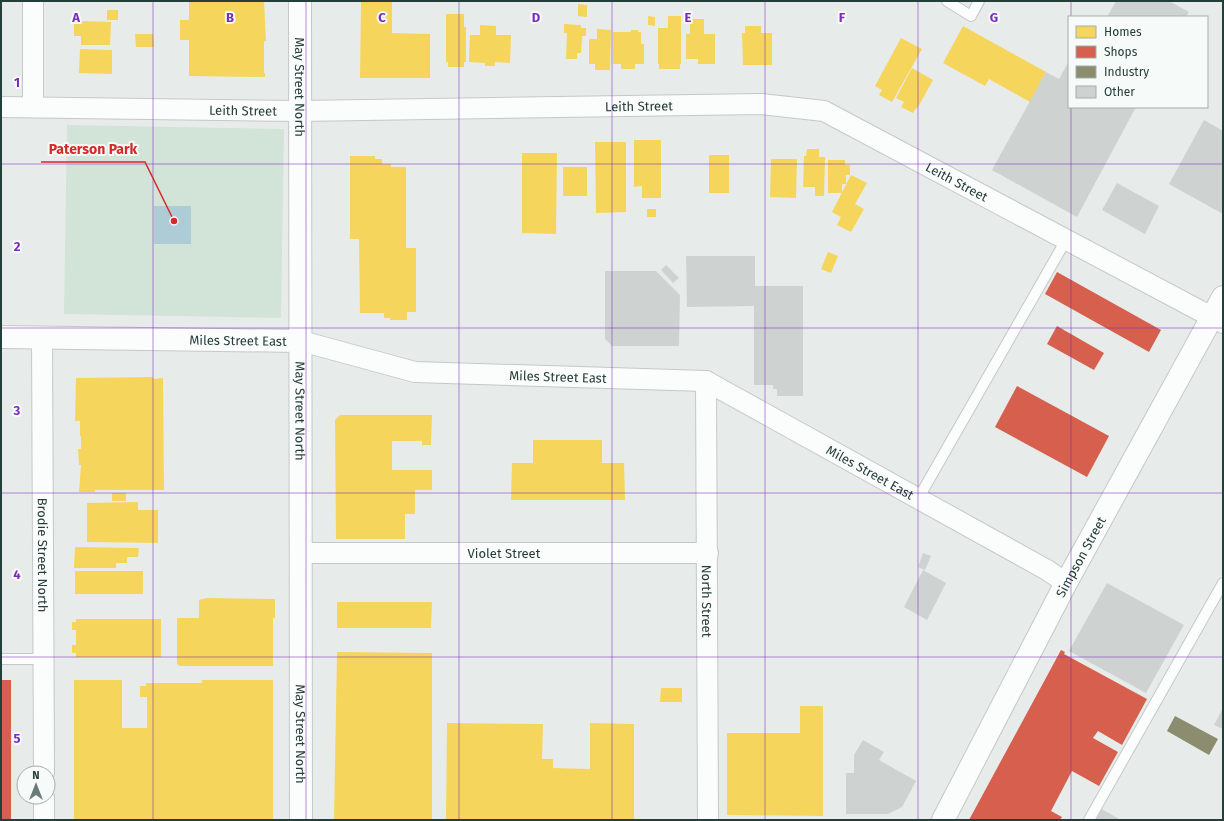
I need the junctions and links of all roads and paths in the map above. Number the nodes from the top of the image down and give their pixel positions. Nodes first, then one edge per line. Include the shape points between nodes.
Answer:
1 (33, 1) edge
2 (300, 1) edge
3 (946, 1) edge
4 (979, 1) edge
5 (1, 107) edge
6 (33, 107) junction
7 (300, 111) junction
8 (1066, 240) junction
9 (1223, 297) edge
10 (1218, 320) edge
11 (1, 337) edge
12 (42, 337) junction
13 (301, 341) junction
14 (706, 381) junction
15 (918, 499) junction
16 (301, 552) junction
17 (708, 553) junction
18 (1066, 583) junction
19 (1223, 583) edge
20 (1, 659) edge
21 (44, 659) junction
22 (44, 765) edge
23 (44, 805) edge
24 (44, 820) edge
25 (301, 820) edge
26 (708, 820) edge
27 (943, 820) edge
28 (1090, 820) edge

1 - 6 street
2 - 7 main road, May Street North
3 - 4 lane via 971,16
5 - 6 street, Leith Street
6 - 7 street, Leith Street
7 - 8 street, Leith Street via 761,104 824,111
7 - 13 main road, May Street North
8 - 10 street, Leith Street
8 - 15 lane
9 - 10 main road, Simpson Street
10 - 18 main road, Simpson Street
11 - 12 main road, Miles Street East
12 - 13 main road, Miles Street East
12 - 21 street, Brodie Street North
13 - 14 street, Miles Street East via 415,372
13 - 16 main road, May Street North
14 - 15 street, Miles Street East
14 - 17 street, North Street
15 - 18 street, Miles Street East
16 - 17 street, Violet Street
16 - 25 main road, May Street North
17 - 26 street, North Street
18 - 27 main road, Simpson Street
19 - 28 lane
20 - 21 lane
21 - 22 street, Brodie Street North
23 - 24 street

